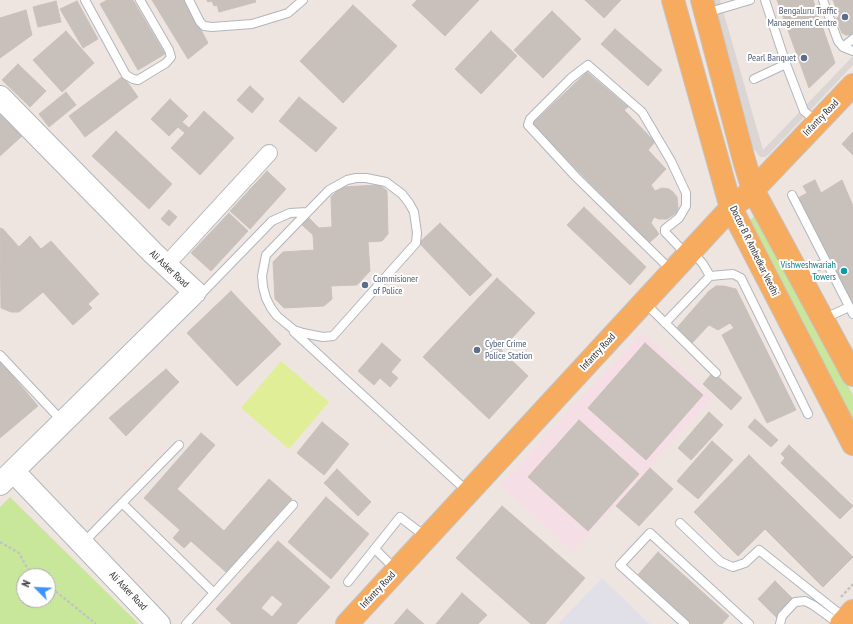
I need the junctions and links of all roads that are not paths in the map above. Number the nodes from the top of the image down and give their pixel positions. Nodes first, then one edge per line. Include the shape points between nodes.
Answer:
1 (140, 0) edge
2 (189, 0) edge
3 (303, 0) edge
4 (673, 0) edge
5 (750, 0) edge
6 (765, 0) edge
7 (823, 0) edge
8 (87, 4) edge
9 (703, 7) edge
10 (853, 39) edge
11 (843, 47) junction
12 (853, 51) edge
13 (786, 64) junction
14 (754, 78) dead end
15 (851, 90) edge
16 (0, 98) edge
17 (817, 122) junction
18 (269, 153) dead end
19 (753, 190) junction
20 (792, 195) dead end
21 (731, 208) junction
22 (307, 212) junction
23 (690, 253) junction
24 (826, 262) junction
25 (166, 265) junction
26 (672, 272) junction
27 (710, 276) junction
28 (799, 276) junction
29 (195, 292) junction
30 (644, 302) junction
31 (849, 307) junction
32 (853, 314) edge
33 (823, 320) junction
34 (665, 323) junction
35 (286, 324) junction
36 (0, 355) edge
37 (851, 368) edge
38 (716, 373) dead end
39 (808, 414) dead end
40 (63, 422) junction
41 (853, 444) edge
42 (179, 445) dead end
43 (7, 478) edge
44 (468, 492) junction
45 (122, 503) junction
46 (293, 505) dead end
47 (680, 523) dead end
48 (427, 538) junction
49 (83, 544) junction
50 (375, 549) junction
51 (396, 570) junction
52 (348, 582) dead end
53 (214, 593) junction
54 (845, 619) edge
55 (159, 624) edge
56 (186, 624) edge
57 (347, 624) edge
58 (685, 624) edge
59 (749, 624) edge
60 (780, 624) edge

1 - 8 lane via 171,56 166,63 138,80 126,75
2 - 3 lane via 200,22 204,26 212,27 252,24 288,13
4 - 21 main road, Doctor B R Ambedkar Veedhi
5 - 9 lane
6 - 13 lane
7 - 11 lane via 838,41
9 - 19 main road
10 - 11 lane
11 - 12 lane
13 - 14 lane
13 - 17 lane via 804,111
15 - 17 main road, Infantry Road
16 - 25 street, Ali Asker Road
17 - 19 main road, Infantry Road
18 - 25 street
19 - 21 main road, Infantry Road
19 - 28 main road
20 - 24 lane
21 - 23 main road, Infantry Road
21 - 41 main road, Doctor B R Ambedkar Veedhi
22 - 29 lane via 290,213 272,221 203,292
22 - 35 lane via 266,254 263,265 266,298 274,312
22 - 35 lane via 338,184 356,178 376,179 394,188 409,202 416,222 416,243 333,336 308,335
23 - 26 main road, Infantry Road
23 - 26 lane via 665,232 686,206 686,193 671,161 642,112 588,65 565,84 528,124 576,177
23 - 27 lane via 703,264
24 - 28 lane
24 - 31 lane
25 - 29 street, Ali Asker Road
26 - 30 main road, Infantry Road
27 - 34 lane
27 - 39 lane via 733,274 741,278
28 - 33 main road
29 - 40 street, Ali Asker Road
30 - 34 lane
30 - 44 main road, Infantry Road
31 - 32 lane
31 - 33 lane
33 - 37 main road
34 - 38 lane
35 - 44 lane
36 - 40 lane
40 - 43 street, Ali Asker Road
42 - 45 lane
43 - 49 street, Ali Asker Road
44 - 48 main road, Infantry Road
45 - 49 lane
45 - 53 lane
46 - 53 lane
47 - 54 lane via 721,562 732,567 745,564 759,550
48 - 50 lane via 400,517
48 - 51 main road, Infantry Road
49 - 55 street, Ali Asker Road
50 - 51 lane
50 - 52 lane
51 - 57 main road, Infantry Road
53 - 56 lane
54 - 60 lane via 805,601 795,602 782,616
58 - 59 lane via 620,565 650,533

